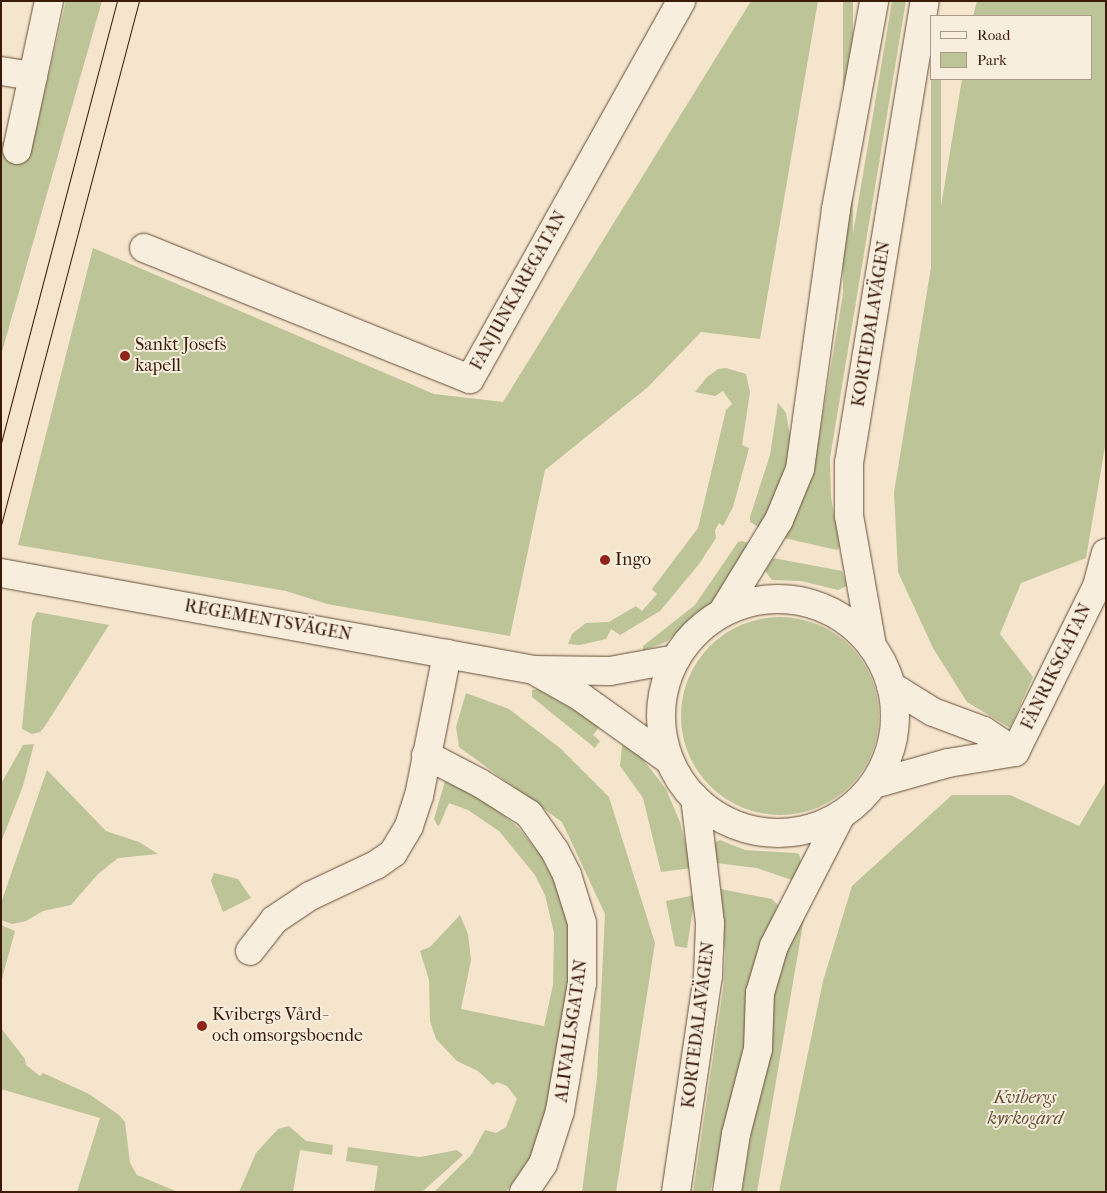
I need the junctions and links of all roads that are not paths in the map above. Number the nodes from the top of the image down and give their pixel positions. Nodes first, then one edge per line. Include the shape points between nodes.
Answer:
1 (48, 1) edge
2 (681, 1) edge
3 (874, 1) edge
4 (925, 1) edge
5 (1, 70) edge
6 (33, 76) junction
7 (17, 150) dead end
8 (144, 248) dead end
9 (1106, 553) edge
10 (1, 573) edge
11 (722, 613) junction
12 (872, 646) junction
13 (447, 654) junction
14 (676, 659) junction
15 (534, 670) junction
16 (891, 686) junction
17 (1015, 752) junction
18 (426, 754) junction
19 (669, 760) junction
20 (874, 784) junction
21 (695, 798) junction
22 (841, 814) junction
23 (250, 951) dead end
24 (524, 1192) edge
25 (676, 1192) edge
26 (727, 1192) edge

1 - 6 street
2 - 8 street, FANJUNKAREGATAN via 470,379
3 - 11 street, KORTEDALAVÄGEN via 834,218 800,469 780,520
4 - 12 street, KORTEDALAVÄGEN via 848,463 849,516
5 - 6 street
6 - 7 street
9 - 17 street, FÄNRIKSGATAN via 1097,586
10 - 13 street, REGEMENTSVÄGEN
11 - 12 street, KORTEDALAVÄGEN via 753,602 803,602 834,614
11 - 14 street, KORTEDALAVÄGEN via 696,633
12 - 16 street, KORTEDALAVÄGEN
13 - 15 street, REGEMENTSVÄGEN
13 - 18 street
14 - 15 street, REGEMENTSVÄGEN via 610,671
14 - 19 street, KORTEDALAVÄGEN via 662,701 662,731
15 - 19 street, REGEMENTSVÄGEN via 581,697
16 - 17 street via 933,712 984,731
16 - 20 street, KORTEDALAVÄGEN via 895,714 892,742
17 - 20 street via 948,763
18 - 23 street via 409,826 393,853 376,865 310,896 274,920
18 - 24 street, ALIVALLSGATAN via 529,814 555,851 582,923 582,983 560,1111 543,1164
19 - 21 street, KORTEDALAVÄGEN
20 - 22 street, KORTEDALAVÄGEN
21 - 22 street, KORTEDALAVÄGEN via 734,825 765,832 797,832
21 - 25 street, KORTEDALAVÄGEN via 710,923 708,967
22 - 26 street, KORTEDALAVÄGEN via 774,946 760,993 758,1049 736,1134

